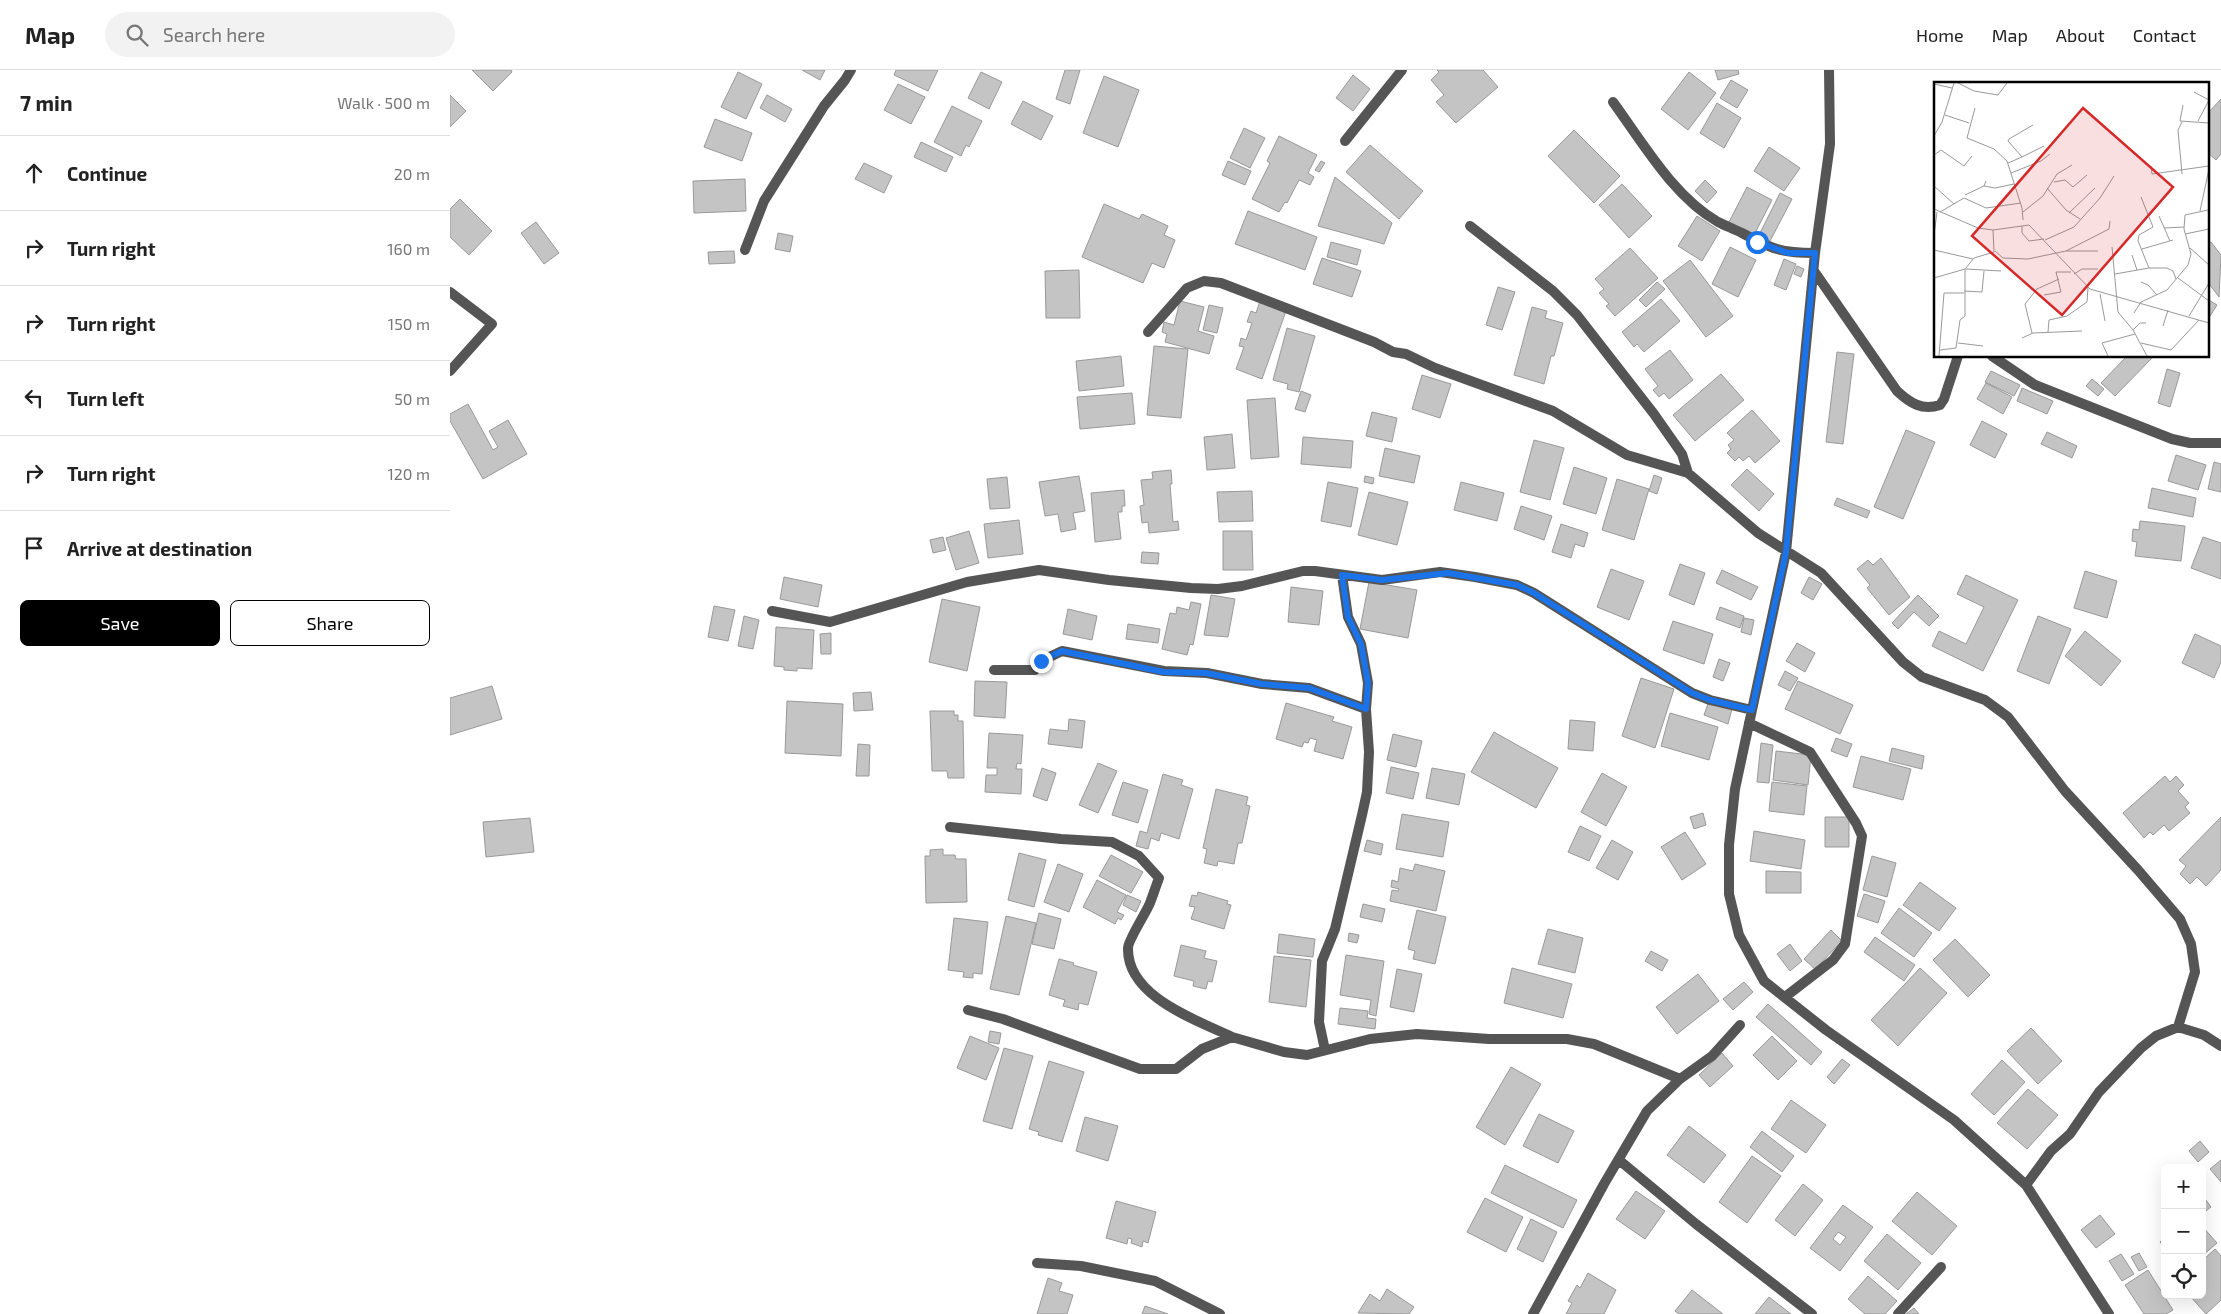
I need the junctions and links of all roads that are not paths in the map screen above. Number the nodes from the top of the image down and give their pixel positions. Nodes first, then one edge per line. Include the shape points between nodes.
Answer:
1 (850, 70) edge
2 (1402, 70) edge
3 (1829, 70) edge
4 (1613, 102) dead end
5 (1345, 141) dead end
6 (1470, 226) dead end
7 (745, 250) dead end
8 (1815, 253) junction
9 (1814, 271) junction
10 (450, 292) edge
11 (1148, 332) dead end
12 (1957, 358) edge
13 (1995, 358) edge
14 (450, 371) edge
15 (2221, 443) edge
16 (1688, 473) junction
17 (1786, 552) junction
18 (1342, 575) junction
19 (772, 611) dead end
20 (994, 670) dead end
21 (1366, 709) junction
22 (1752, 710) junction
23 (1749, 723) junction
24 (950, 827) dead end
25 (1785, 997) junction
26 (968, 1010) dead end
27 (1740, 1025) dead end
28 (2178, 1028) junction
29 (1232, 1038) junction
30 (2221, 1046) edge
31 (1325, 1050) junction
32 (1680, 1079) junction
33 (1619, 1160) junction
34 (2026, 1186) junction
35 (1037, 1263) dead end
36 (1941, 1267) dead end
37 (1220, 1314) edge
38 (1533, 1314) edge
39 (1812, 1314) edge
40 (1898, 1314) edge
41 (2109, 1314) edge

1 - 7 street via 764,201
2 - 5 street
3 - 8 street via 1830,144
4 - 8 street via 1668,177 1717,221 1788,253
6 - 16 street via 1553,291 1577,315 1654,414 1682,454
8 - 9 street
9 - 12 street via 1898,391 1908,400 1922,407 1940,405
9 - 17 street
10 - 14 street via 492,324
11 - 16 street via 1188,288 1204,281 1221,283 1393,352 1406,354 1435,368 1553,411 1627,455
13 - 15 street via 2035,385 2172,439 2190,443
16 - 17 street via 1758,533
17 - 22 street
17 - 28 street via 1821,573 1903,662 1922,677 1985,700 2008,717 2065,791 2180,919 2191,944 2195,972
18 - 19 street via 1303,571 1242,586 1200,589 1039,570 967,582 830,622
18 - 21 street via 1348,617 1361,644 1368,683
18 - 22 street via 1382,580 1440,572 1517,585 1692,693
20 - 21 street via 1035,670 1041,661 1062,651 1164,672 1206,673 1262,684 1309,688
21 - 31 street via 1367,792 1335,929 1322,961 1319,1022
22 - 23 street
23 - 25 street via 1733,808 1729,845 1730,894 1739,935 1764,981
23 - 25 street via 1810,752 1862,836 1846,944 1833,960
24 - 29 street via 1062,840 1112,842 1138,856 1159,878 1128,946 1132,965 1144,988 1165,1004
25 - 34 street via 1826,1030 1954,1120
26 - 29 street via 1003,1019 1140,1069 1176,1069 1202,1049
27 - 32 street via 1712,1056
28 - 30 street via 2204,1035
28 - 34 street via 2156,1036 2141,1048 2099,1092 2070,1134 2051,1151
29 - 31 street via 1307,1055
31 - 32 street via 1370,1039 1417,1034 1489,1039 1567,1039 1594,1044
32 - 33 street via 1647,1111
33 - 38 street
33 - 39 street
34 - 41 street
35 - 37 street via 1081,1266 1155,1281
36 - 40 street

